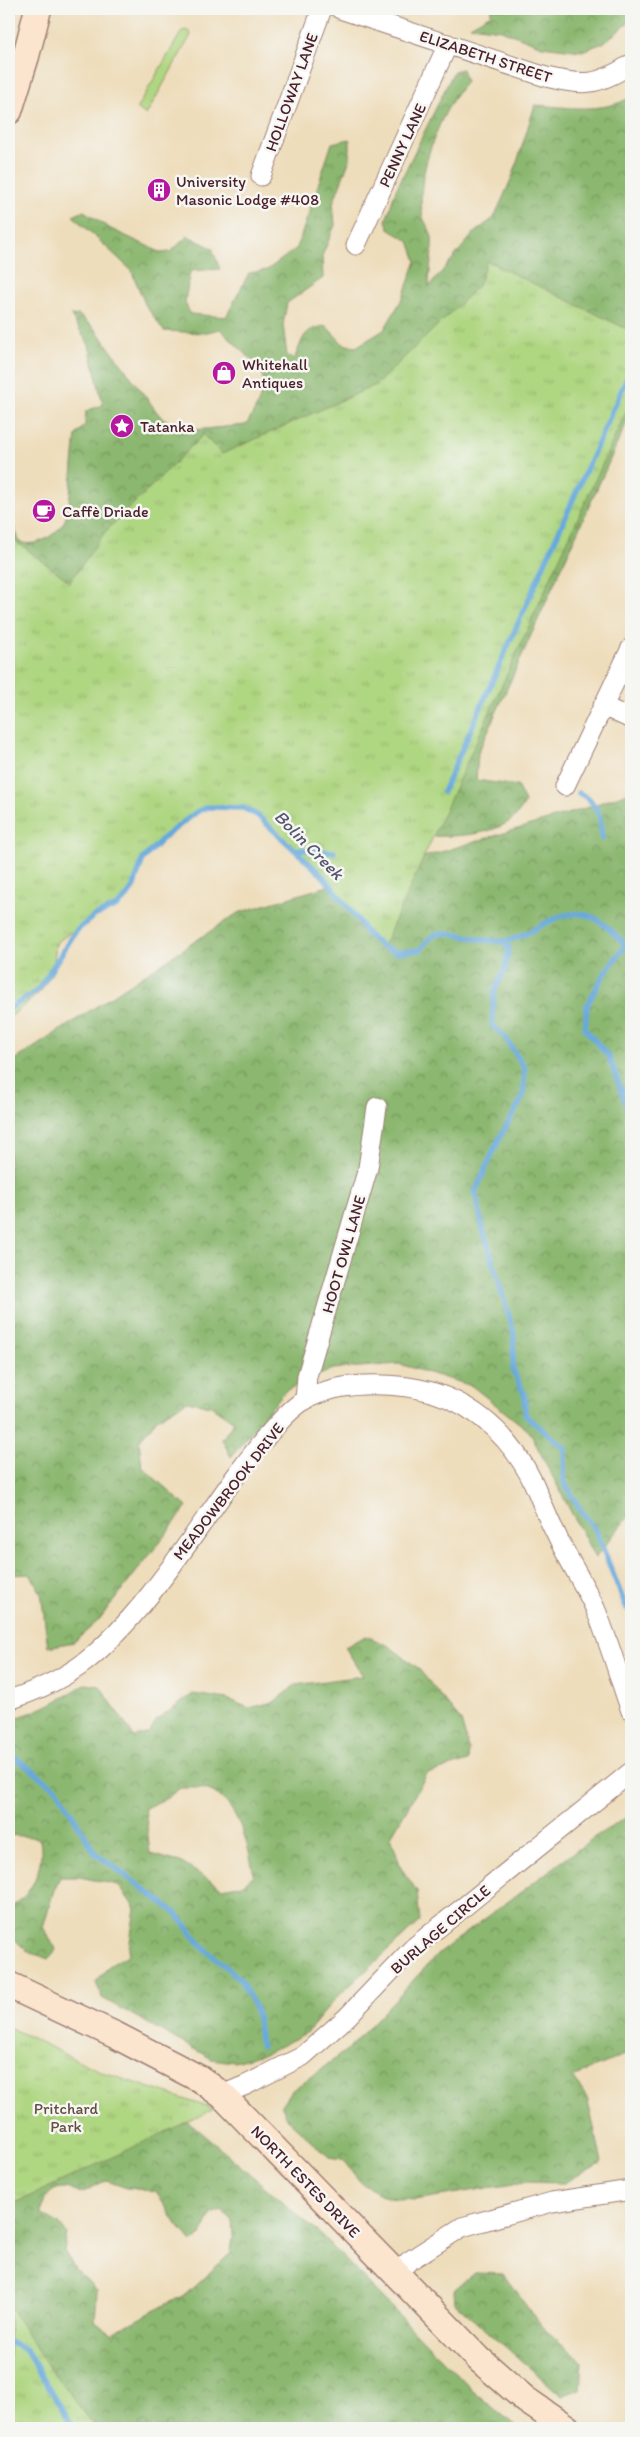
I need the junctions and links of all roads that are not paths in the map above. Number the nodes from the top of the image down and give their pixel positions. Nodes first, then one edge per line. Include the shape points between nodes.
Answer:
1 (38, 9) edge
2 (322, 9) edge
3 (340, 9) edge
4 (448, 44) junction
5 (631, 64) edge
6 (9, 111) edge
7 (261, 176) dead end
8 (356, 245) dead end
9 (631, 648) edge
10 (603, 706) junction
11 (631, 719) edge
12 (565, 786) dead end
13 (377, 1107) dead end
14 (305, 1400) junction
15 (9, 1700) edge
16 (631, 1712) edge
17 (631, 1772) edge
18 (9, 1985) edge
19 (222, 2095) junction
20 (631, 2190) edge
21 (396, 2274) junction
22 (567, 2428) edge

1 - 6 main road
2 - 7 street, HOLLOWAY LANE
3 - 4 street, ELIZABETH STREET
4 - 5 street, ELIZABETH STREET via 576,84 610,77
4 - 8 street, PENNY LANE
9 - 10 street
10 - 11 street
10 - 12 street
13 - 14 street, HOOT OWL LANE via 368,1168 307,1376
14 - 15 street, MEADOWBROOK DRIVE via 292,1410 246,1462 165,1573 117,1632 84,1663 39,1690
14 - 16 street, MEADOWBROOK DRIVE via 326,1391 355,1386 383,1384 414,1388 448,1396 475,1411 499,1431 518,1455 534,1484 553,1530 595,1608
17 - 19 street, BURLAGE CIRCLE via 413,1948 347,2017 303,2056
18 - 19 main road, NORTH ESTES DRIVE via 115,2035
19 - 21 main road, NORTH ESTES DRIVE
20 - 21 street via 552,2202 462,2227 409,2261
21 - 22 main road, NORTH ESTES DRIVE via 480,2360 526,2400

